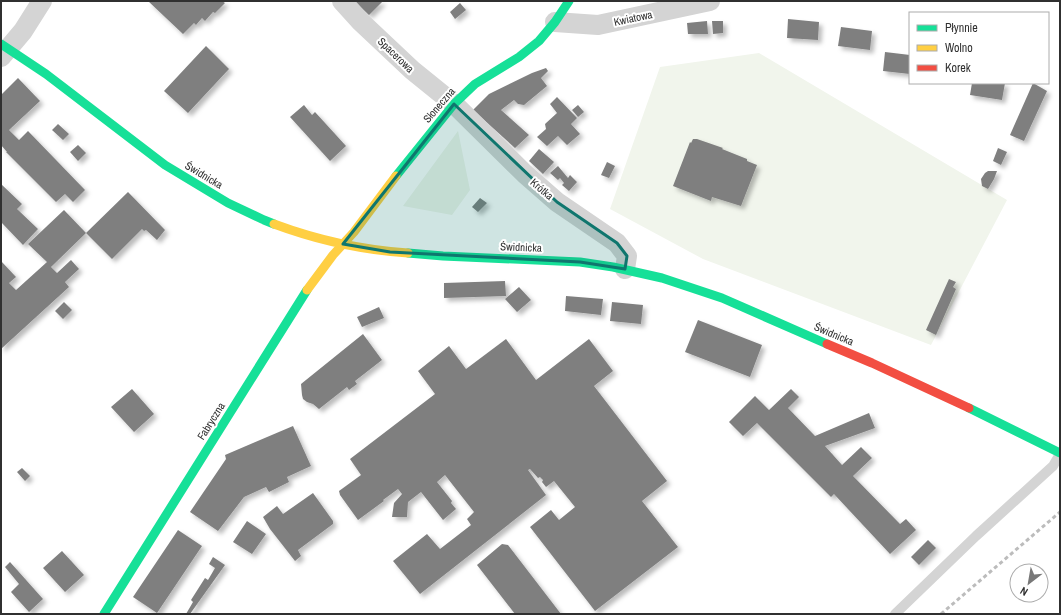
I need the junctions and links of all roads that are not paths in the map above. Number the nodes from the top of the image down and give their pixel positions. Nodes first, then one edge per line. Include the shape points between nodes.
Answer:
1 (42, 1) edge
2 (342, 1) edge
3 (569, 1) edge
4 (710, 1) edge
5 (555, 22) junction
6 (3, 50) edge
7 (454, 104) junction
8 (343, 244) junction
9 (625, 269) junction
10 (1060, 453) edge
11 (104, 614) edge
12 (895, 614) edge

1 - 6 street via 23,31
2 - 7 street, Spacerowa via 412,70
3 - 5 main road, Słoneczna
4 - 5 street, Kwiatowa via 598,25
5 - 7 main road, Słoneczna via 539,41 475,84
6 - 8 main road, Świdnicka via 46,74 165,165 228,203 291,230
7 - 8 main road, Słoneczna
7 - 9 street, Krótka via 557,202 617,243 627,256
8 - 9 main road, Świdnicka via 395,252 580,262
8 - 11 main road, Fabryczna via 306,292
9 - 10 main road, Świdnicka via 722,298 872,363
10 - 12 lane via 1053,466

